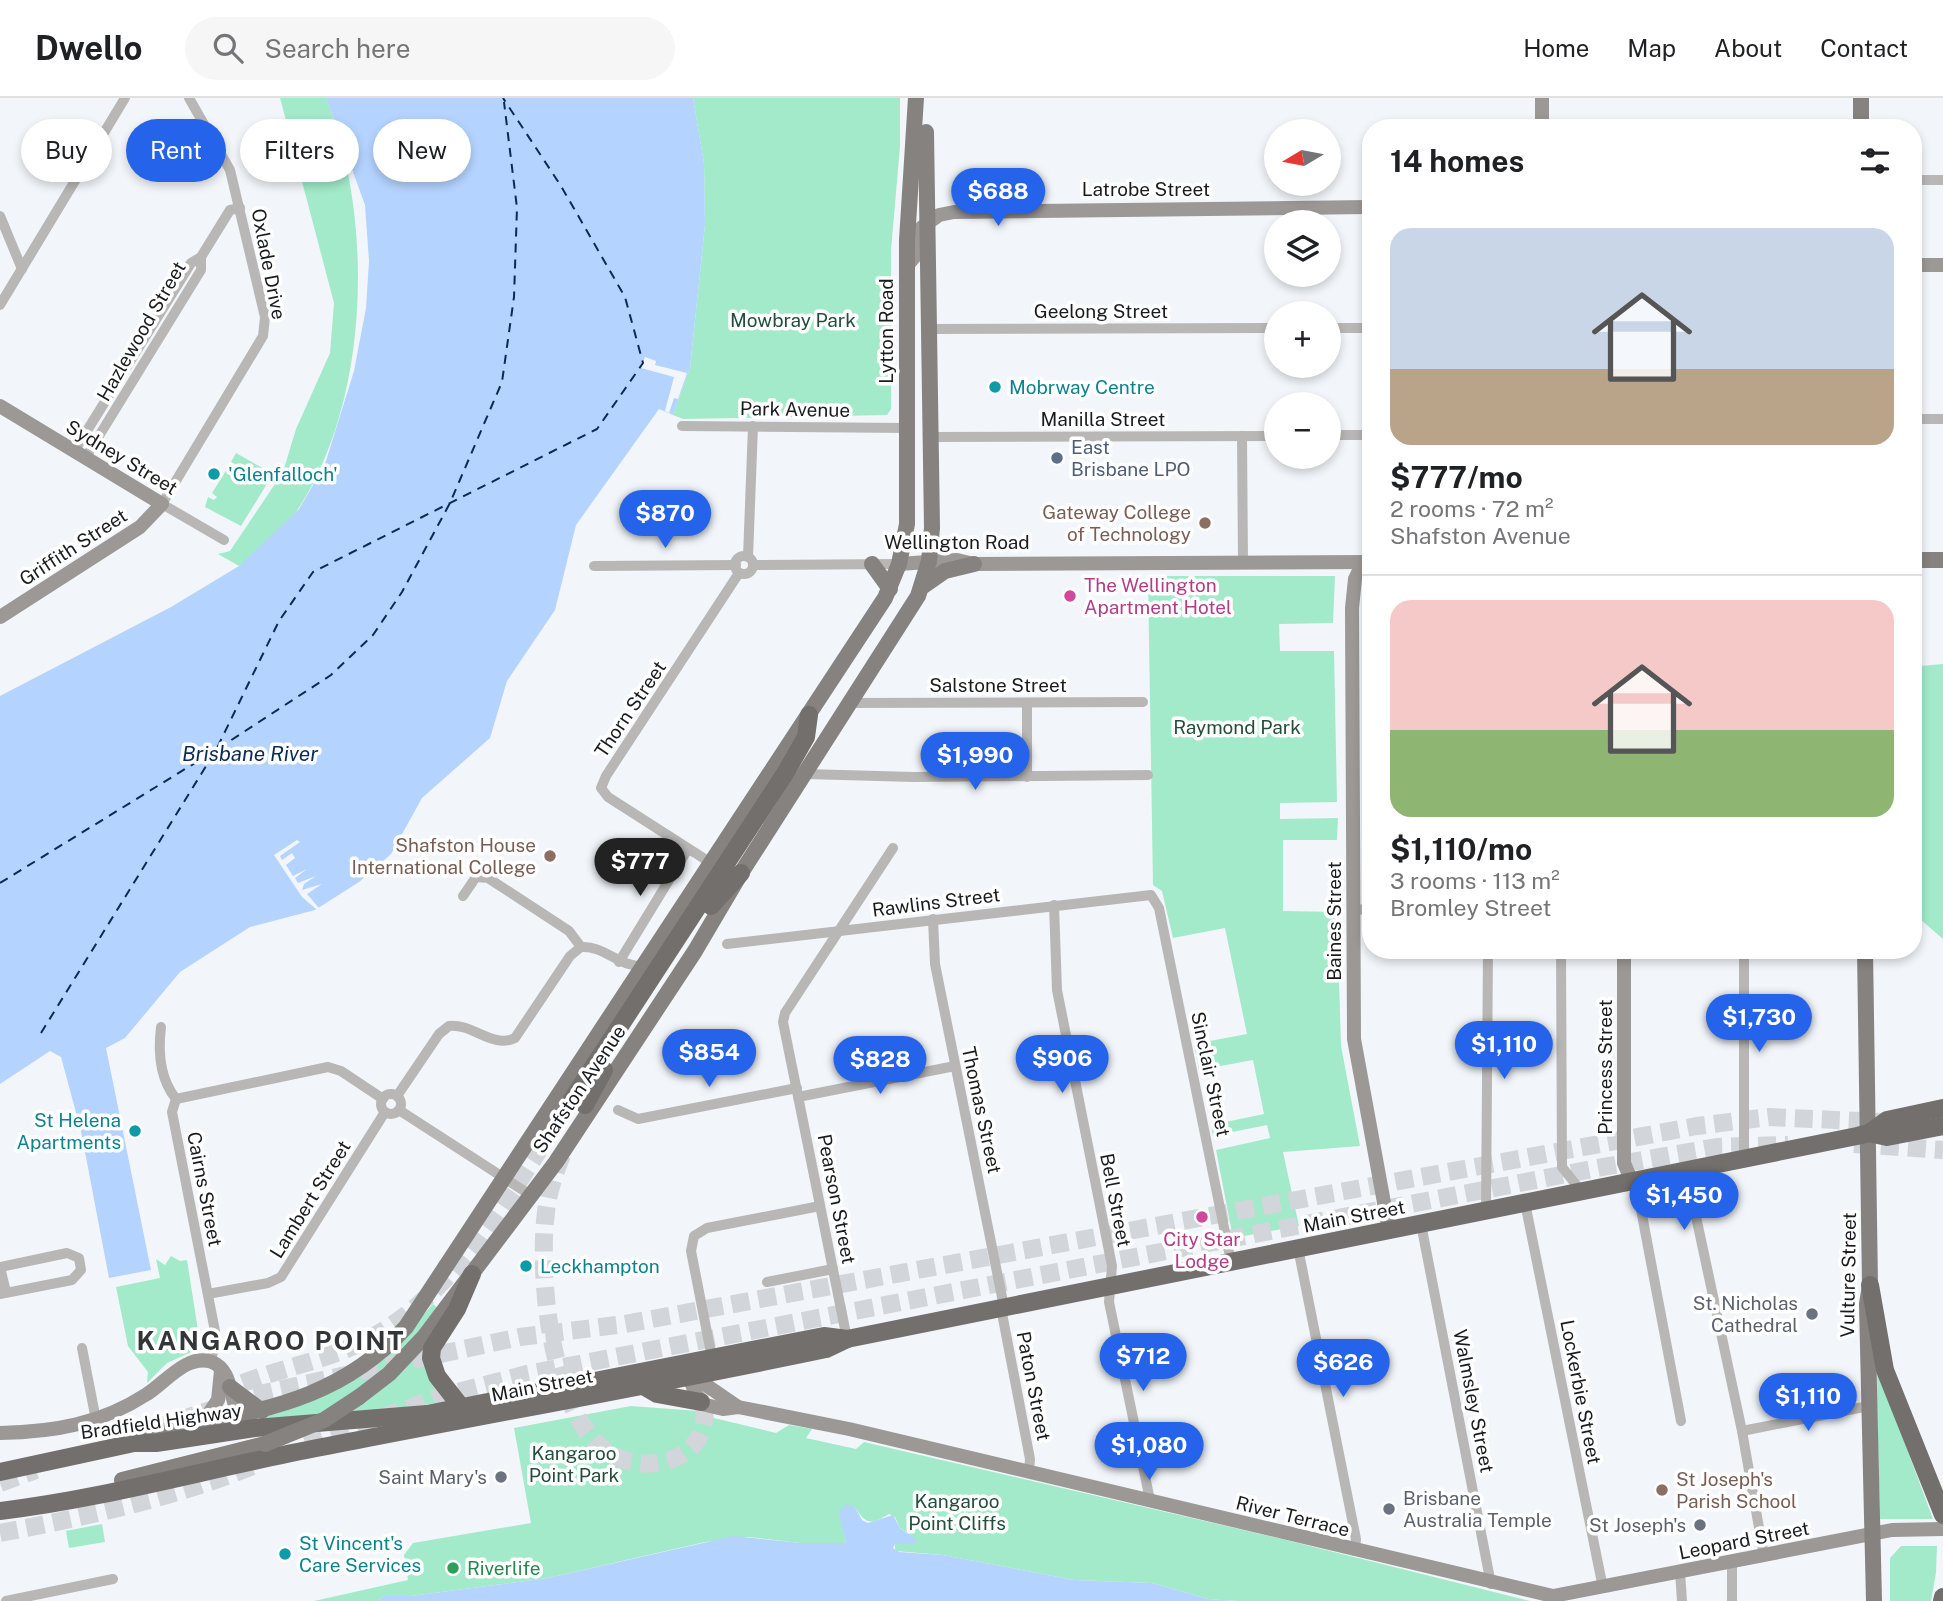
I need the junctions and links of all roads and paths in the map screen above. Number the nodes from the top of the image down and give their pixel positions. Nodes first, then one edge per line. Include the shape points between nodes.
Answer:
1 (125, 98) edge
2 (189, 98) edge
3 (916, 98) edge
4 (925, 98) edge
5 (1542, 98) edge
6 (1861, 98) edge
7 (1542, 119) edge
8 (1861, 119) edge
9 (1922, 180) edge
10 (1943, 180) edge
11 (1362, 207) edge
12 (240, 208) junction
13 (0, 216) edge
14 (926, 224) junction
15 (1922, 265) edge
16 (1943, 265) edge
17 (906, 267) junction
18 (22, 269) junction
19 (0, 305) edge
20 (1264, 328) edge
21 (1341, 328) edge
22 (1362, 328) edge
23 (927, 329) junction
24 (0, 406) edge
25 (1922, 419) edge
26 (1943, 419) edge
27 (682, 426) dead end
28 (753, 426) junction
29 (908, 428) junction
30 (1341, 435) edge
31 (1362, 435) edge
32 (1242, 436) junction
33 (1264, 436) edge
34 (930, 437) junction
35 (81, 454) junction
36 (162, 504) junction
37 (224, 540) dead end
38 (1922, 560) edge
39 (1943, 560) edge
40 (750, 561) junction
41 (929, 561) junction
42 (1243, 562) junction
43 (1336, 562) junction
44 (1362, 562) edge
45 (872, 564) junction
46 (899, 564) junction
47 (974, 564) junction
48 (594, 566) dead end
49 (1362, 568) edge
50 (737, 569) junction
51 (922, 587) junction
52 (890, 589) junction
53 (1352, 608) junction
54 (0, 617) edge
55 (1143, 702) dead end
56 (852, 703) junction
57 (1027, 703) junction
58 (809, 715) junction
59 (806, 774) junction
60 (1148, 775) dead end
61 (1027, 777) junction
62 (893, 848) dead end
63 (688, 849) junction
64 (711, 863) junction
65 (741, 873) junction
66 (1151, 895) joint
67 (463, 896) dead end
68 (1054, 905) junction
69 (1362, 909) edge
70 (1353, 911) junction
71 (933, 919) junction
72 (839, 931) junction
73 (726, 944) dead end
74 (581, 947) junction
75 (1488, 959) edge
76 (1561, 959) edge
77 (1624, 959) edge
78 (1744, 959) edge
79 (1865, 959) edge
80 (619, 962) junction
81 (645, 966) junction
82 (161, 1027) dead end
83 (955, 1066) junction
84 (798, 1092) junction
85 (397, 1096) junction
86 (176, 1099) junction
87 (383, 1099) junction
88 (1943, 1108) edge
89 (400, 1110) junction
90 (618, 1110) dead end
91 (386, 1112) junction
92 (1943, 1126) edge
93 (1869, 1133) junction
94 (1744, 1158) junction
95 (1686, 1170) junction
96 (506, 1179) junction
97 (1632, 1182) junction
98 (1581, 1192) junction
99 (529, 1195) junction
100 (1525, 1203) junction
101 (820, 1206) junction
102 (1486, 1211) junction
103 (1421, 1224) junction
104 (1389, 1230) junction
105 (1297, 1248) junction
106 (1231, 1262) junction
107 (0, 1267) edge
108 (833, 1269) junction
109 (472, 1273) junction
110 (767, 1282) dead end
111 (1870, 1285) junction
112 (1111, 1286) junction
113 (3, 1293) edge
114 (208, 1294) junction
115 (1003, 1308) junction
116 (847, 1339) junction
117 (82, 1348) dead end
118 (216, 1366) junction
119 (696, 1367) junction
120 (230, 1387) junction
121 (645, 1387) junction
122 (701, 1402) junction
123 (1868, 1406) junction
124 (738, 1407) junction
125 (462, 1408) junction
126 (239, 1415) junction
127 (96, 1420) junction
128 (1681, 1421) dead end
129 (204, 1422) junction
130 (329, 1424) joint
131 (260, 1427) junction
132 (1742, 1431) junction
133 (0, 1433) edge
134 (134, 1443) junction
135 (243, 1462) junction
136 (1029, 1471) junction
137 (0, 1472) edge
138 (122, 1480) junction
139 (1150, 1500) junction
140 (0, 1501) edge
141 (30, 1507) junction
142 (0, 1511) edge
143 (1943, 1515) edge
144 (0, 1517) edge
145 (1943, 1529) edge
146 (1872, 1535) junction
147 (1355, 1551) junction
148 (1764, 1556) junction
149 (1732, 1563) junction
150 (1680, 1572) junction
151 (113, 1579) dead end
152 (1491, 1584) junction
153 (1603, 1588) junction
154 (1553, 1596) joint
155 (6, 1601) edge
156 (1682, 1601) edge
157 (1732, 1601) edge
158 (1874, 1601) edge

1 - 18 street
2 - 12 street, Oxlade Drive via 228,164
3 - 17 main road, Lytton Road
4 - 14 main road, Lytton Road
5 - 7 main road
6 - 8 main road
9 - 10 street
11 - 14 main road, Latrobe Street via 954,212
12 - 35 street, Hazlewood Street via 230,211 201,257 191,263
12 - 36 street, Oxlade Drive via 265,328
13 - 18 street
14 - 17 main road via 917,238 916,255
14 - 23 main road, Lytton Road
15 - 16 main road
17 - 29 main road, Lytton Road
18 - 19 street
20 - 23 street, Geelong Street
21 - 22 street
23 - 34 main road, Lytton Road
24 - 35 main road, Sydney Street
25 - 26 street
27 - 28 street, Park Avenue
28 - 29 street, Park Avenue
28 - 40 street
29 - 46 main road, Lytton Road via 907,524
30 - 31 street
32 - 33 street, Manilla Street
32 - 34 street, Manilla Street
32 - 42 street
34 - 41 main road, Lytton Road
35 - 36 main road, Sydney Street
36 - 37 street, Sydney Street
36 - 54 main road, Griffith Street via 139,527
38 - 39 main road
40 - 45 street, Wellington Road
40 - 50 street via 740,558
40 - 50 street via 747,574
41 - 46 main road, Wellington Road
41 - 47 main road, Wellington Road
41 - 51 main road, Shafston Avenue
42 - 43 main road, Wellington Road
42 - 47 main road, Wellington Road
43 - 44 main road, Wellington Road
43 - 53 main road, Baines Street via 1346,579
45 - 46 street, Wellington Road
45 - 52 main road
46 - 52 main road, Shafston Avenue
47 - 51 main road via 945,571
48 - 50 street
49 - 53 main road, Baines Street via 1355,579
50 - 63 street, Thorn Street via 602,782 603,793
51 - 56 main road, Shafston Avenue
52 - 58 main road, Shafston Avenue
53 - 70 main road, Baines Street
55 - 57 street, Salstone Street
56 - 57 street, Salstone Street
56 - 59 main road, Shafston Avenue
57 - 61 street
58 - 64 main road, Shafston Avenue
58 - 65 highway via 806,737 786,772 578,1103 715,900
59 - 61 street
59 - 65 main road, Shafston Avenue
60 - 61 street
62 - 72 street, Pearson Street
63 - 64 street, Thorn Street
63 - 80 street
64 - 81 main road, Shafston Avenue
65 - 99 main road, Shafston Avenue via 599,1098
66 - 68 street, Rawlins Street
66 - 106 street, Sinclair Street via 1158,908
67 - 74 street via 476,877 488,878 569,931
68 - 71 street, Rawlins Street
68 - 112 street, Bell Street via 1057,990 1112,1266
69 - 70 street
70 - 104 main road, Baines Street via 1354,1045
71 - 72 street, Rawlins Street
71 - 83 street, Thomas Street via 935,964
72 - 73 street, Rawlins Street
72 - 84 street, Pearson Street via 784,1017
74 - 80 street
74 - 85 street via 570,956 515,1038 499,1041 449,1026
75 - 102 street
76 - 98 street via 1562,1167
77 - 97 main road, Princess Street via 1624,1163
78 - 94 street
79 - 93 main road, Vulture Street
80 - 81 street
81 - 96 main road, Shafston Avenue
82 - 86 street, Cairns Street via 161,1063
83 - 84 street
83 - 115 street, Thomas Street
84 - 90 street via 638,1119
84 - 101 street, Pearson Street
85 - 87 street
85 - 89 street
86 - 87 street via 328,1067
86 - 114 street, Cairns Street via 172,1112
87 - 91 street
88 - 93 highway, Main Street via 1887,1120
89 - 91 street
89 - 96 street
91 - 114 street, Lambert Street via 281,1277
92 - 93 highway, Main Street via 1887,1137
93 - 94 highway, Main Street
93 - 111 main road, Vulture Street
94 - 95 highway, Main Street
95 - 97 highway, Main Street
95 - 132 street
96 - 99 street
96 - 131 main road, Shafston Avenue via 417,1314 387,1347 362,1367 295,1402
97 - 98 highway, Main Street
97 - 128 street
98 - 100 highway, Main Street
99 - 109 main road, Shafston Avenue
100 - 102 highway, Main Street
100 - 153 street, Lockerbie Street
101 - 108 street, Pearson Street
101 - 119 street via 707,1228 694,1236
102 - 103 highway, Main Street
103 - 104 highway, Main Street
103 - 152 street, Walmsley Street
104 - 105 highway, Main Street
105 - 106 highway, Main Street
105 - 147 street
106 - 112 highway, Main Street
107 - 113 street
107 - 113 street via 67,1253 79,1258 82,1270 72,1280
108 - 110 street
108 - 116 street, Pearson Street
109 - 125 highway via 430,1358 437,1376
109 - 131 main road, Shafston Avenue, bridge via 408,1355 359,1397 324,1420
111 - 123 main road, Vulture Street
111 - 143 highway via 1885,1370
112 - 115 highway, Main Street
112 - 139 street, Bell Street via 1109,1303
114 - 118 street, Cairns Street
115 - 116 highway, Main Street
115 - 136 street, Paton Street
116 - 119 highway, Main Street via 826,1349
117 - 127 street
118 - 120 main road
118 - 127 main road via 187,1365 146,1395
118 - 129 main road via 218,1400
119 - 121 highway, Main Street
119 - 122 main road
119 - 124 main road, River Terrace via 710,1388
119 - 125 highway, Main Street
120 - 126 main road
120 - 131 main road
121 - 122 highway via 657,1394
121 - 135 highway, Main Street
122 - 124 main road, River Terrace via 723,1409
123 - 132 street
123 - 146 main road, Vulture Street
124 - 136 main road, River Terrace
125 - 130 highway, Main Street
126 - 129 main road, Shafston Avenue
126 - 131 main road, Shafston Avenue
127 - 133 main road via 60,1430
129 - 134 main road, Shafston Avenue
130 - 131 highway, Bradfield Highway
131 - 134 highway, Bradfield Highway
131 - 138 main road, Shafston Avenue
132 - 148 street
134 - 137 highway, Bradfield Highway
135 - 138 highway, Main Street
135 - 141 highway, Main Street
136 - 139 main road, River Terrace
138 - 140 highway, Main Street
139 - 147 main road, River Terrace
141 - 142 highway, Main Street
141 - 144 main road, Main Street
145 - 146 main road, Leopard Street
146 - 148 main road, Leopard Street
146 - 158 main road, Vulture Street
147 - 152 main road, River Terrace
148 - 149 main road, Leopard Street
149 - 150 main road, Leopard Street
149 - 157 street
150 - 153 main road, Leopard Street
150 - 156 street
151 - 155 street
152 - 154 main road, River Terrace
153 - 154 main road, Leopard Street

